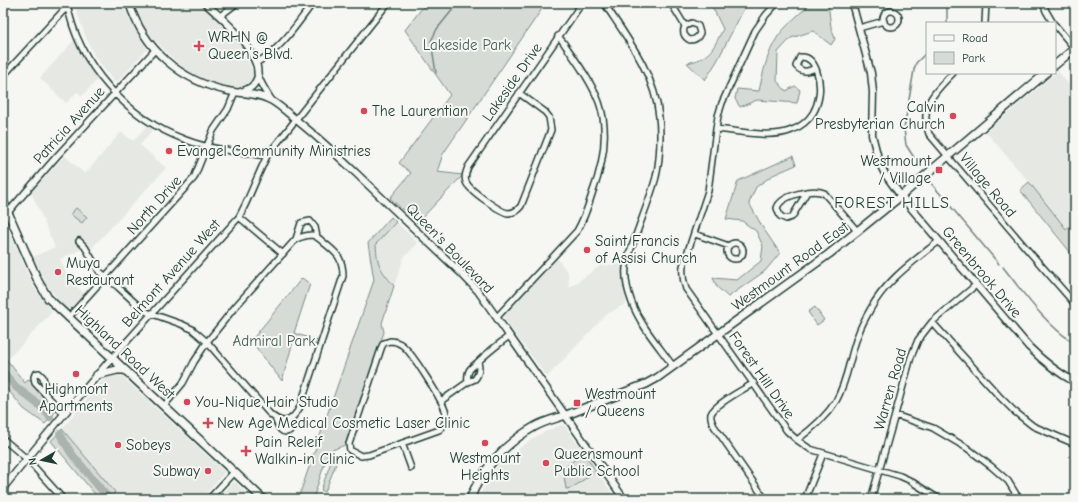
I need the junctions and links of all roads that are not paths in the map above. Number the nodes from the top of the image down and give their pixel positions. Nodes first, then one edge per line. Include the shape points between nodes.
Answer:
1 (129, 3) edge
2 (205, 3) edge
3 (237, 3) edge
4 (312, 3) edge
5 (388, 3) edge
6 (582, 3) edge
7 (604, 3) edge
8 (671, 3) edge
9 (777, 3) edge
10 (852, 3) edge
11 (986, 3) edge
12 (1044, 3) edge
13 (68, 6) edge
14 (220, 16) junction
15 (884, 21) dead end
16 (985, 22) edge
17 (1053, 22) edge
18 (685, 26) dead end
19 (1056, 26) edge
20 (859, 28) junction
21 (558, 36) junction
22 (1075, 48) edge
23 (155, 50) junction
24 (256, 63) junction
25 (1056, 64) edge
26 (815, 68) dead end
27 (952, 74) edge
28 (1045, 74) edge
29 (3, 76) edge
30 (258, 76) junction
31 (115, 93) junction
32 (237, 93) junction
33 (519, 93) junction
34 (271, 100) junction
35 (296, 119) junction
36 (716, 129) junction
37 (206, 146) junction
38 (267, 156) junction
39 (948, 156) junction
40 (807, 192) junction
41 (901, 196) junction
42 (3, 201) edge
43 (5, 215) edge
44 (239, 217) junction
45 (858, 232) junction
46 (695, 234) junction
47 (317, 237) junction
48 (296, 240) junction
49 (79, 241) dead end
50 (939, 241) junction
51 (730, 246) dead end
52 (283, 254) junction
53 (106, 277) junction
54 (976, 285) junction
55 (1075, 304) edge
56 (151, 314) junction
57 (497, 317) junction
58 (68, 318) junction
59 (932, 322) junction
60 (719, 334) junction
61 (509, 336) junction
62 (207, 342) junction
63 (112, 358) junction
64 (478, 362) junction
65 (673, 366) junction
66 (125, 370) junction
67 (97, 375) junction
68 (468, 382) junction
69 (1075, 382) edge
70 (754, 383) junction
71 (44, 391) dead end
72 (441, 401) junction
73 (164, 406) junction
74 (64, 414) junction
75 (895, 415) junction
76 (564, 416) junction
77 (275, 418) junction
78 (292, 419) junction
79 (3, 438) edge
80 (797, 440) junction
81 (402, 443) junction
82 (1075, 444) edge
83 (823, 454) junction
84 (27, 459) junction
85 (411, 468) dead end
86 (879, 470) junction
87 (234, 472) junction
88 (3, 488) edge
89 (936, 498) edge
90 (63, 499) edge
91 (209, 499) edge
92 (263, 499) edge
93 (470, 499) edge
94 (624, 499) edge
95 (765, 499) edge
96 (805, 499) edge
97 (871, 499) edge
98 (1019, 499) edge

1 - 23 street, Queen's Boulevard via 141,31
2 - 14 street, Queen's Boulevard
3 - 14 street
4 - 24 street via 275,51
5 - 35 street, Belmont Avenue West
6 - 21 street, Lakeside Drive
7 - 65 street via 637,55 656,97 660,129 656,176 628,259 626,277 635,310
8 - 18 street
9 - 36 street, Forest Hill Drive via 755,31 722,103
10 - 20 street, Greenbrook Drive
11 - 16 street
12 - 17 street
13 - 29 street
13 - 31 street via 73,25 87,56
14 - 24 street, Queen's Boulevard via 243,41
15 - 20 street
19 - 22 street
20 - 41 street, Greenbrook Drive via 873,82 872,135 875,149 885,174
21 - 33 street, Lakeside Drive
21 - 57 street via 594,89 599,103 605,127 601,169 577,231
22 - 25 main road
23 - 31 street, Patricia Avenue
23 - 32 street, Queen's Boulevard via 173,67 185,74 208,86
24 - 30 street, Queen's Boulevard
26 - 36 street via 819,95 807,121 799,127 775,134
27 - 39 street, Village Road via 927,104 925,114 929,134
28 - 39 main road, Westmount Road East
30 - 32 street via 255,85
30 - 34 street, Queen's Boulevard
31 - 37 street via 139,115 161,130
31 - 43 street, Patricia Avenue
32 - 34 street, Queen's Boulevard
32 - 37 street, North Drive
33 - 33 street, Lakeside Drive via 545,112 549,117 551,130 521,206 517,211 507,213 471,189 466,183 465,175
34 - 35 street, Queen's Boulevard
35 - 38 street, Belmont Avenue West
35 - 57 street, Queen's Boulevard via 460,272
36 - 46 street, Forest Hill Drive via 708,191
37 - 38 street
37 - 53 street, North Drive via 199,168 188,186
38 - 44 street, Belmont Avenue West
39 - 41 main road, Westmount Road East
39 - 55 street, Village Road
40 - 40 street via 780,202 777,208 780,216 786,219 792,217
40 - 45 street via 813,190 824,193
41 - 45 main road, Westmount Road East
41 - 50 street, Greenbrook Drive
42 - 43 main road, Highland Road West
43 - 58 main road, Highland Road West via 38,282 48,298
44 - 52 street
44 - 56 street, Belmont Avenue West
45 - 60 main road, Westmount Road East
46 - 51 street
46 - 60 street, Forest Hill Drive via 683,266 683,283
47 - 48 street via 307,236
47 - 48 street via 315,227 310,221 302,223
47 - 78 street via 338,254 343,276 300,407
48 - 52 street
49 - 53 street
50 - 54 street, Greenbrook Drive
50 - 80 street via 894,279 870,308 836,400 818,424
52 - 62 street
53 - 56 street
53 - 58 street, North Drive
54 - 59 street, Warren Road
54 - 69 street, Greenbrook Drive via 1029,347
56 - 62 street via 192,329
56 - 63 street, Belmont Avenue West
57 - 61 street, Queen's Boulevard
58 - 63 main road, Highland Road West
59 - 75 street, Warren Road via 918,340 911,356
59 - 82 street via 1014,412 1033,426
60 - 65 main road, Westmount Road East
60 - 70 street, Forest Hill Drive
61 - 64 street
61 - 76 street, Queen's Boulevard
62 - 73 street via 183,382
62 - 77 street
63 - 66 main road, Highland Road West
63 - 67 street, Belmont Avenue West
64 - 68 street via 469,371
64 - 68 street via 478,375
65 - 76 main road, Westmount Road East via 646,384
66 - 67 main road
66 - 73 main road, Highland Road West
67 - 74 street, Belmont Avenue West
68 - 72 street
70 - 80 street, Forest Hill Drive via 787,431
70 - 95 street via 717,406 712,412 711,419
71 - 74 street
72 - 81 street via 446,414 446,423 443,427
72 - 81 street via 408,350 397,342 384,343 349,448 357,455 365,456
73 - 87 main road, Highland Road West
74 - 84 street, Belmont Avenue West
75 - 86 street, Warren Road
75 - 98 street via 933,428 967,448 1008,481
76 - 93 main road, Westmount Road East via 534,427 509,445 483,473
76 - 94 street, Queen's Boulevard
77 - 78 street via 286,421
77 - 78 street via 280,430 284,432 292,429
79 - 84 street
80 - 83 street, Forest Hill Drive
81 - 85 street
83 - 86 street, Forest Hill Drive
83 - 96 street
84 - 88 street, Belmont Avenue West
84 - 90 street
86 - 89 street, Forest Hill Drive via 909,480
86 - 97 street, Warren Road
87 - 91 street
87 - 92 main road, Highland Road West

